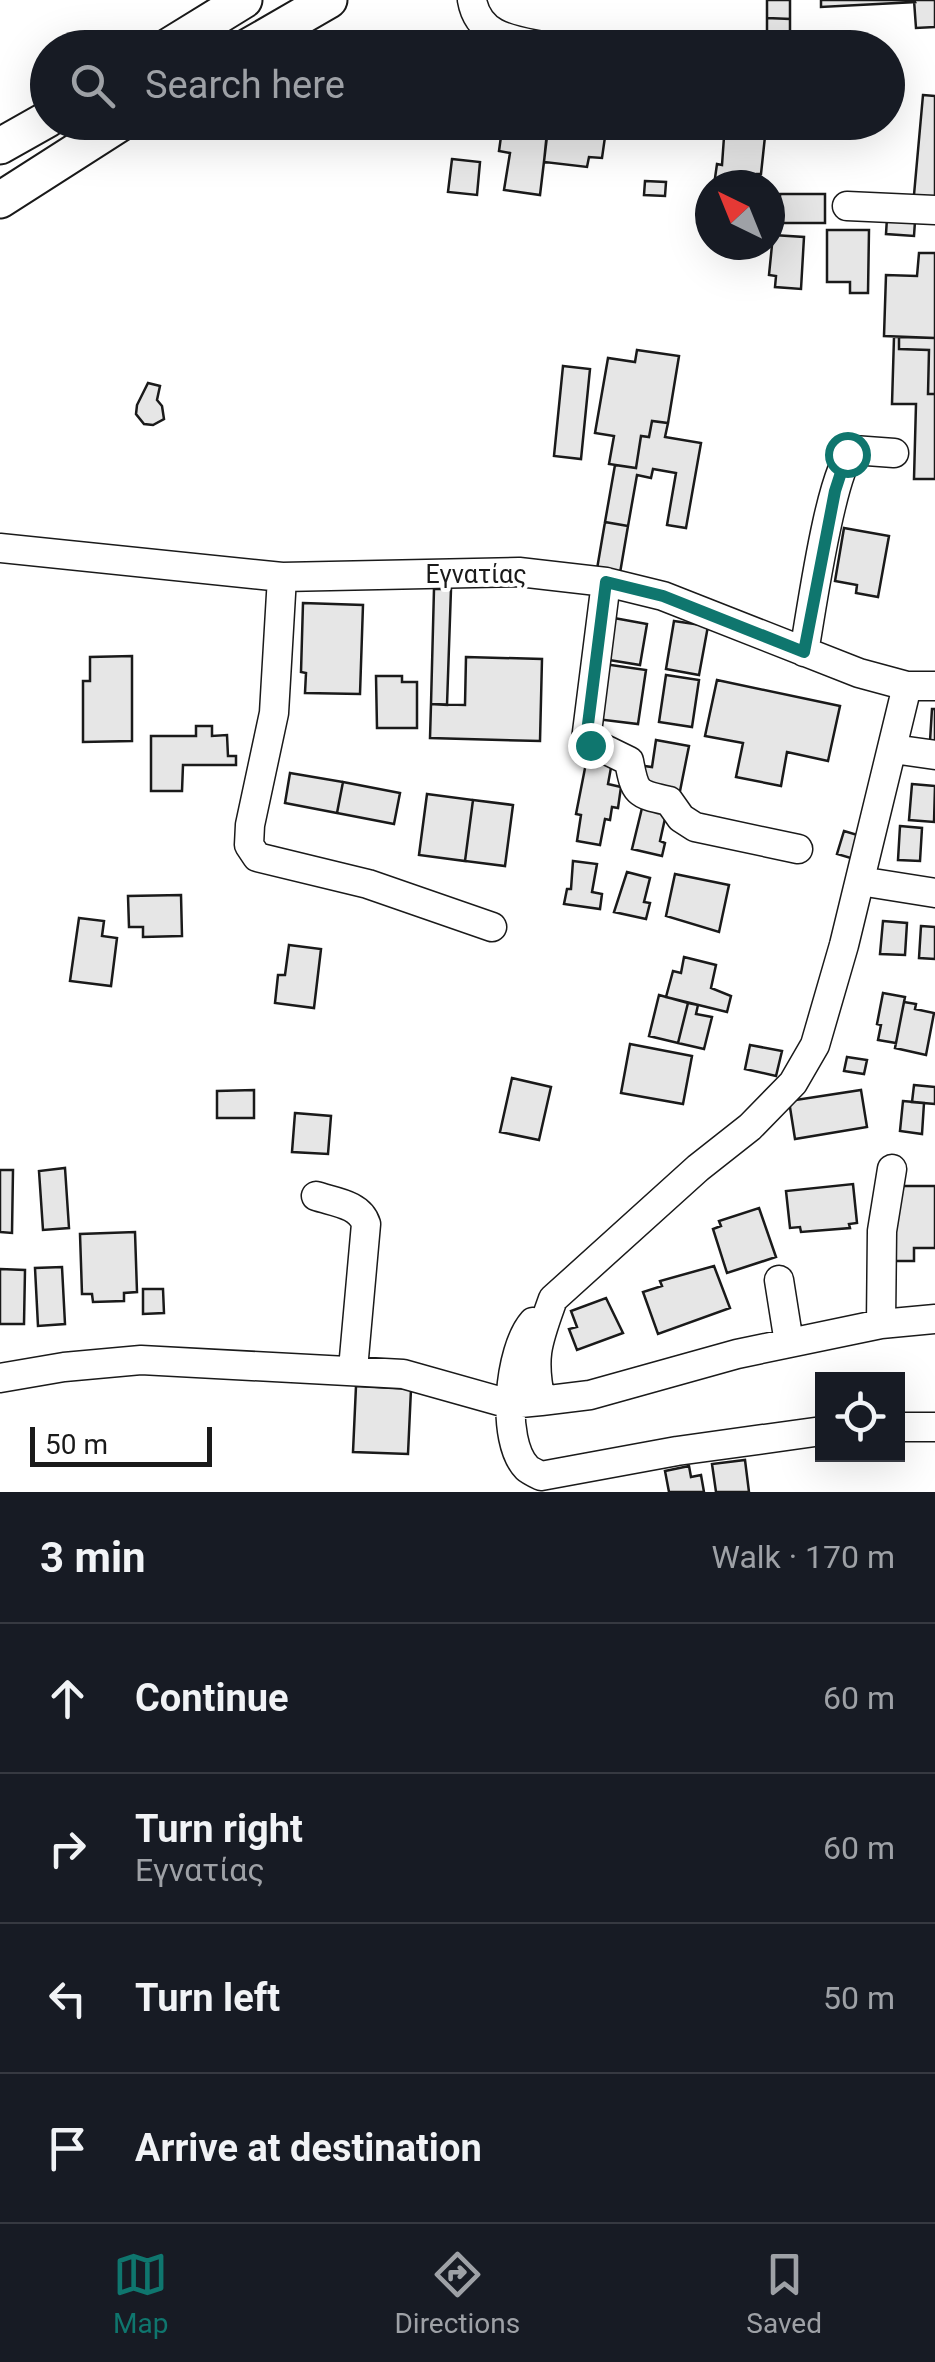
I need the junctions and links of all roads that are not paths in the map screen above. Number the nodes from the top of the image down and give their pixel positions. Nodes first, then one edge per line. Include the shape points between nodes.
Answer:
1 (244, 0) edge
2 (329, 0) edge
3 (472, 0) edge
4 (195, 30) edge
5 (277, 30) edge
6 (489, 30) edge
7 (30, 128) edge
8 (94, 140) edge
9 (0, 146) edge
10 (0, 200) edge
11 (847, 206) dead end
12 (935, 210) edge
13 (894, 454) dead end
14 (0, 548) edge
15 (282, 577) junction
16 (606, 582) junction
17 (804, 652) junction
18 (921, 686) edge
19 (893, 750) junction
20 (935, 755) edge
21 (798, 849) dead end
22 (860, 882) junction
23 (935, 892) edge
24 (492, 928) dead end
25 (892, 1169) dead end
26 (316, 1196) dead end
27 (779, 1280) dead end
28 (554, 1299) junction
29 (935, 1320) edge
30 (881, 1324) junction
31 (788, 1343) junction
32 (0, 1359) edge
33 (64, 1366) junction
34 (353, 1369) junction
35 (0, 1378) edge
36 (541, 1400) junction
37 (510, 1404) junction
38 (905, 1426) edge
39 (935, 1427) edge
40 (815, 1432) edge

1 - 4 main road
2 - 5 main road
3 - 6 street
7 - 9 main road
8 - 10 main road
11 - 12 street
13 - 17 street via 847,454
14 - 15 street, Εγνατίας
15 - 16 street, Εγνατίας via 519,572
15 - 24 street via 274,714 249,845 257,857 368,884
16 - 17 street, Εγνατίας via 663,596
16 - 21 street via 586,740 629,761 642,795 669,801 696,827
17 - 18 street, Εγνατίας
18 - 19 street
19 - 20 street
19 - 22 street
22 - 23 street
22 - 28 street via 814,1044 793,1082
25 - 30 street via 882,1231
26 - 34 street via 355,1208 366,1224
27 - 31 street
28 - 36 street via 534,1369
28 - 37 street via 526,1330
29 - 30 street
30 - 31 street
31 - 36 street via 590,1395
32 - 33 street
33 - 34 street via 141,1360
33 - 35 street
34 - 37 street via 404,1374
36 - 37 street
37 - 40 street via 520,1457 541,1476
38 - 39 street

